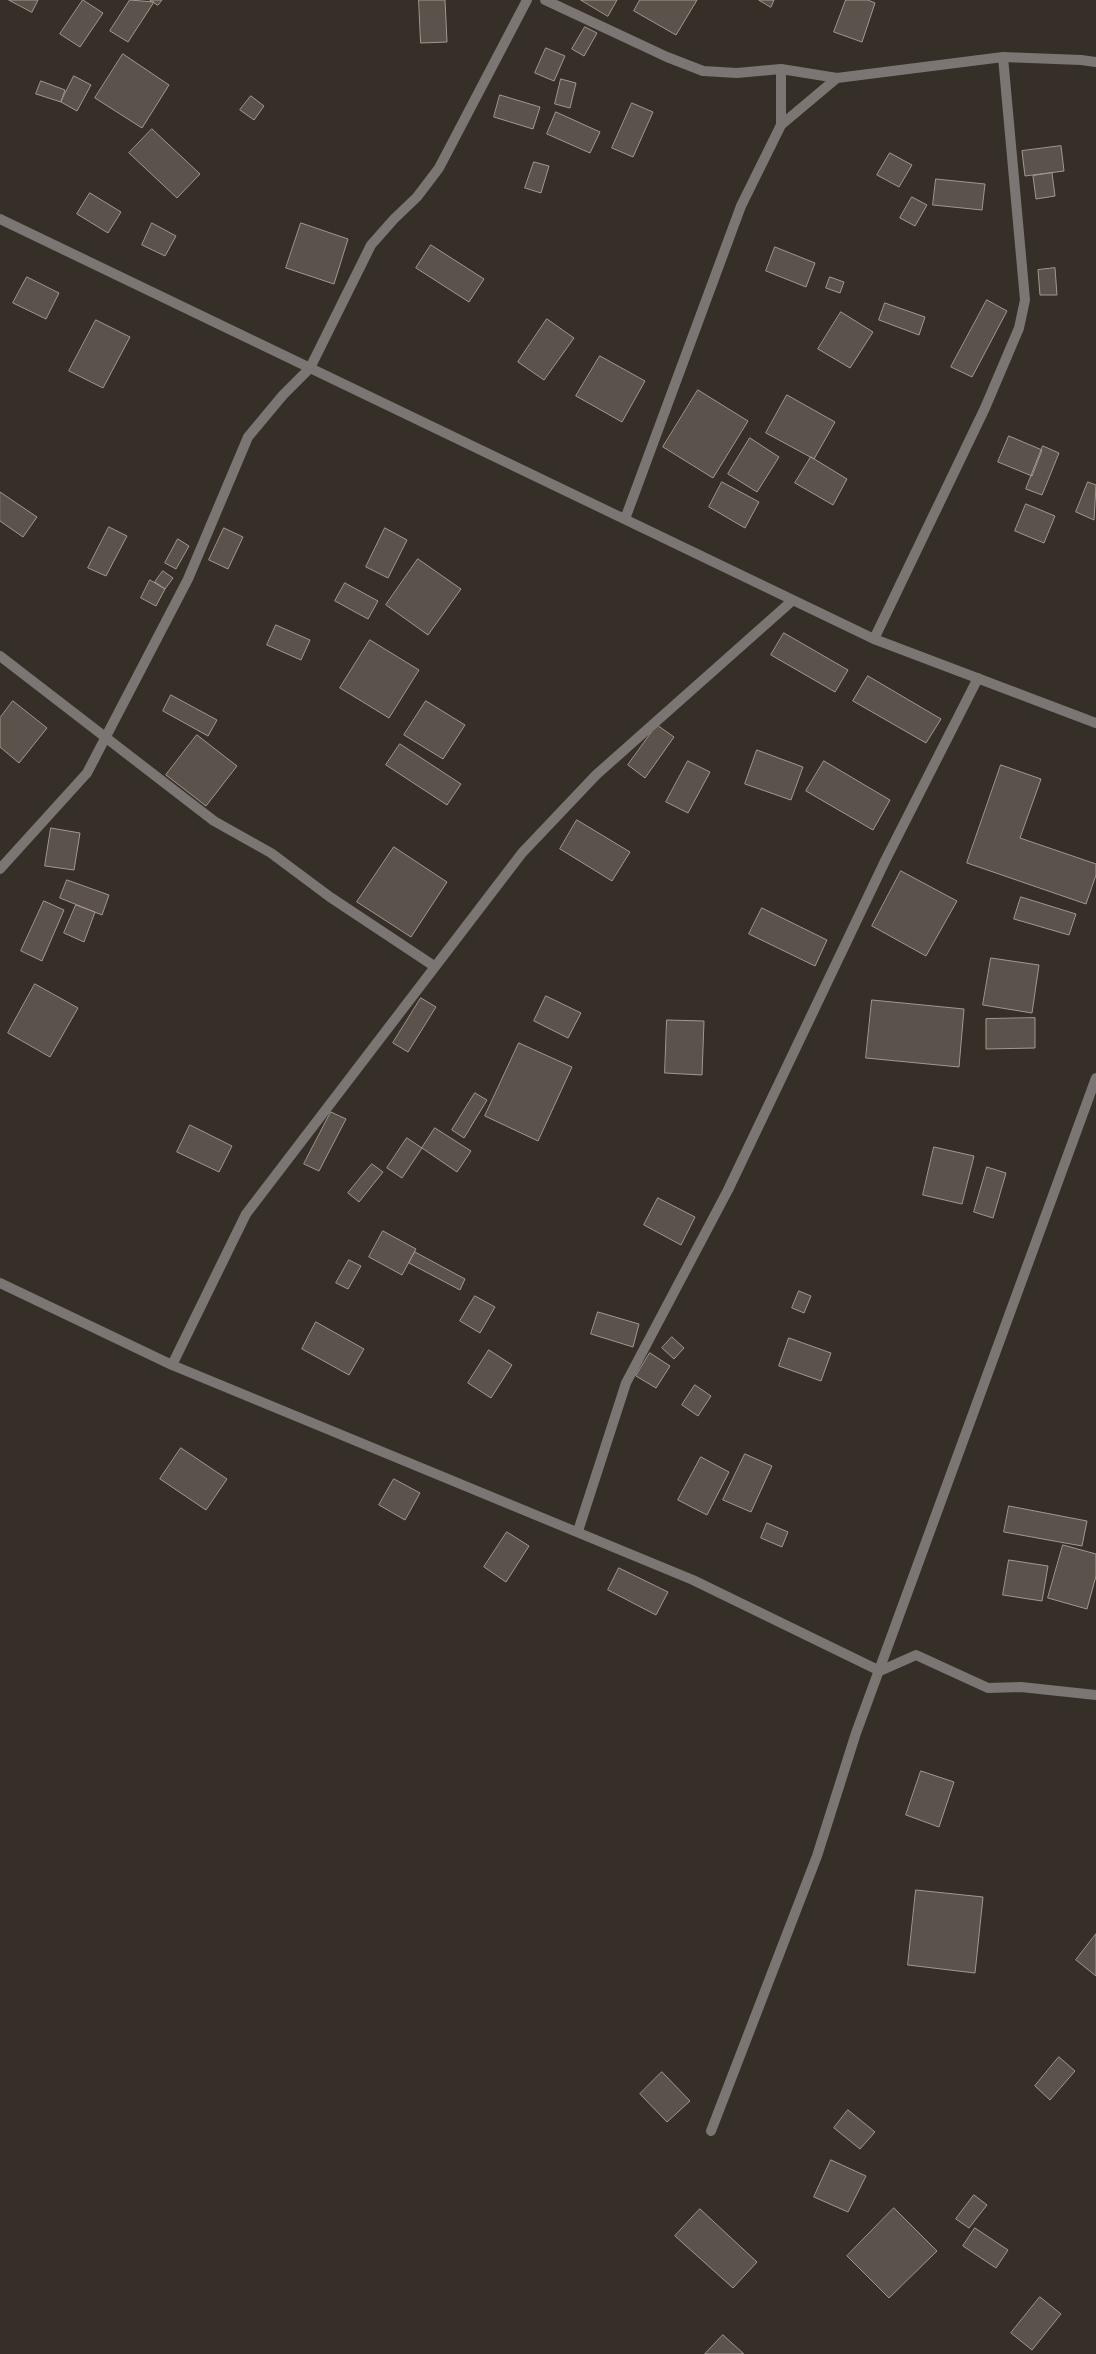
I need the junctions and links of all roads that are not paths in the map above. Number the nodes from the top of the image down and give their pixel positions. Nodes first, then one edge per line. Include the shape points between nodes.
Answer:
1 (528, 0) edge
2 (545, 0) edge
3 (1003, 58) junction
4 (1096, 62) edge
5 (781, 69) junction
6 (837, 78) junction
7 (781, 125) junction
8 (0, 219) edge
9 (310, 368) junction
10 (625, 519) junction
11 (793, 600) junction
12 (874, 639) junction
13 (0, 656) edge
14 (978, 678) junction
15 (1096, 723) edge
16 (106, 738) junction
17 (0, 869) edge
18 (434, 966) junction
19 (1096, 1078) edge
20 (0, 1283) edge
21 (172, 1364) junction
22 (578, 1531) junction
23 (880, 1671) junction
24 (1096, 1695) edge
25 (711, 2131) dead end

1 - 9 street via 439,168 371,246
2 - 5 street via 703,71 737,73
3 - 4 street
3 - 6 street
3 - 12 street via 1025,300 1019,328 985,408
5 - 6 street
5 - 7 street
6 - 7 street
7 - 10 street via 741,206
8 - 9 street
9 - 10 street
9 - 16 street via 282,395 248,437 188,580
10 - 11 street
11 - 12 street
11 - 18 street via 596,775 522,853
12 - 14 street
13 - 16 street
14 - 15 street
14 - 22 street via 886,859 728,1190 626,1383
16 - 17 street via 87,772
16 - 18 street via 214,821 271,853
18 - 21 street via 246,1214
19 - 23 street
20 - 21 street
21 - 22 street
22 - 23 street via 693,1580
23 - 24 street via 916,1655 988,1688 1021,1687
23 - 25 street via 856,1733 817,1856

